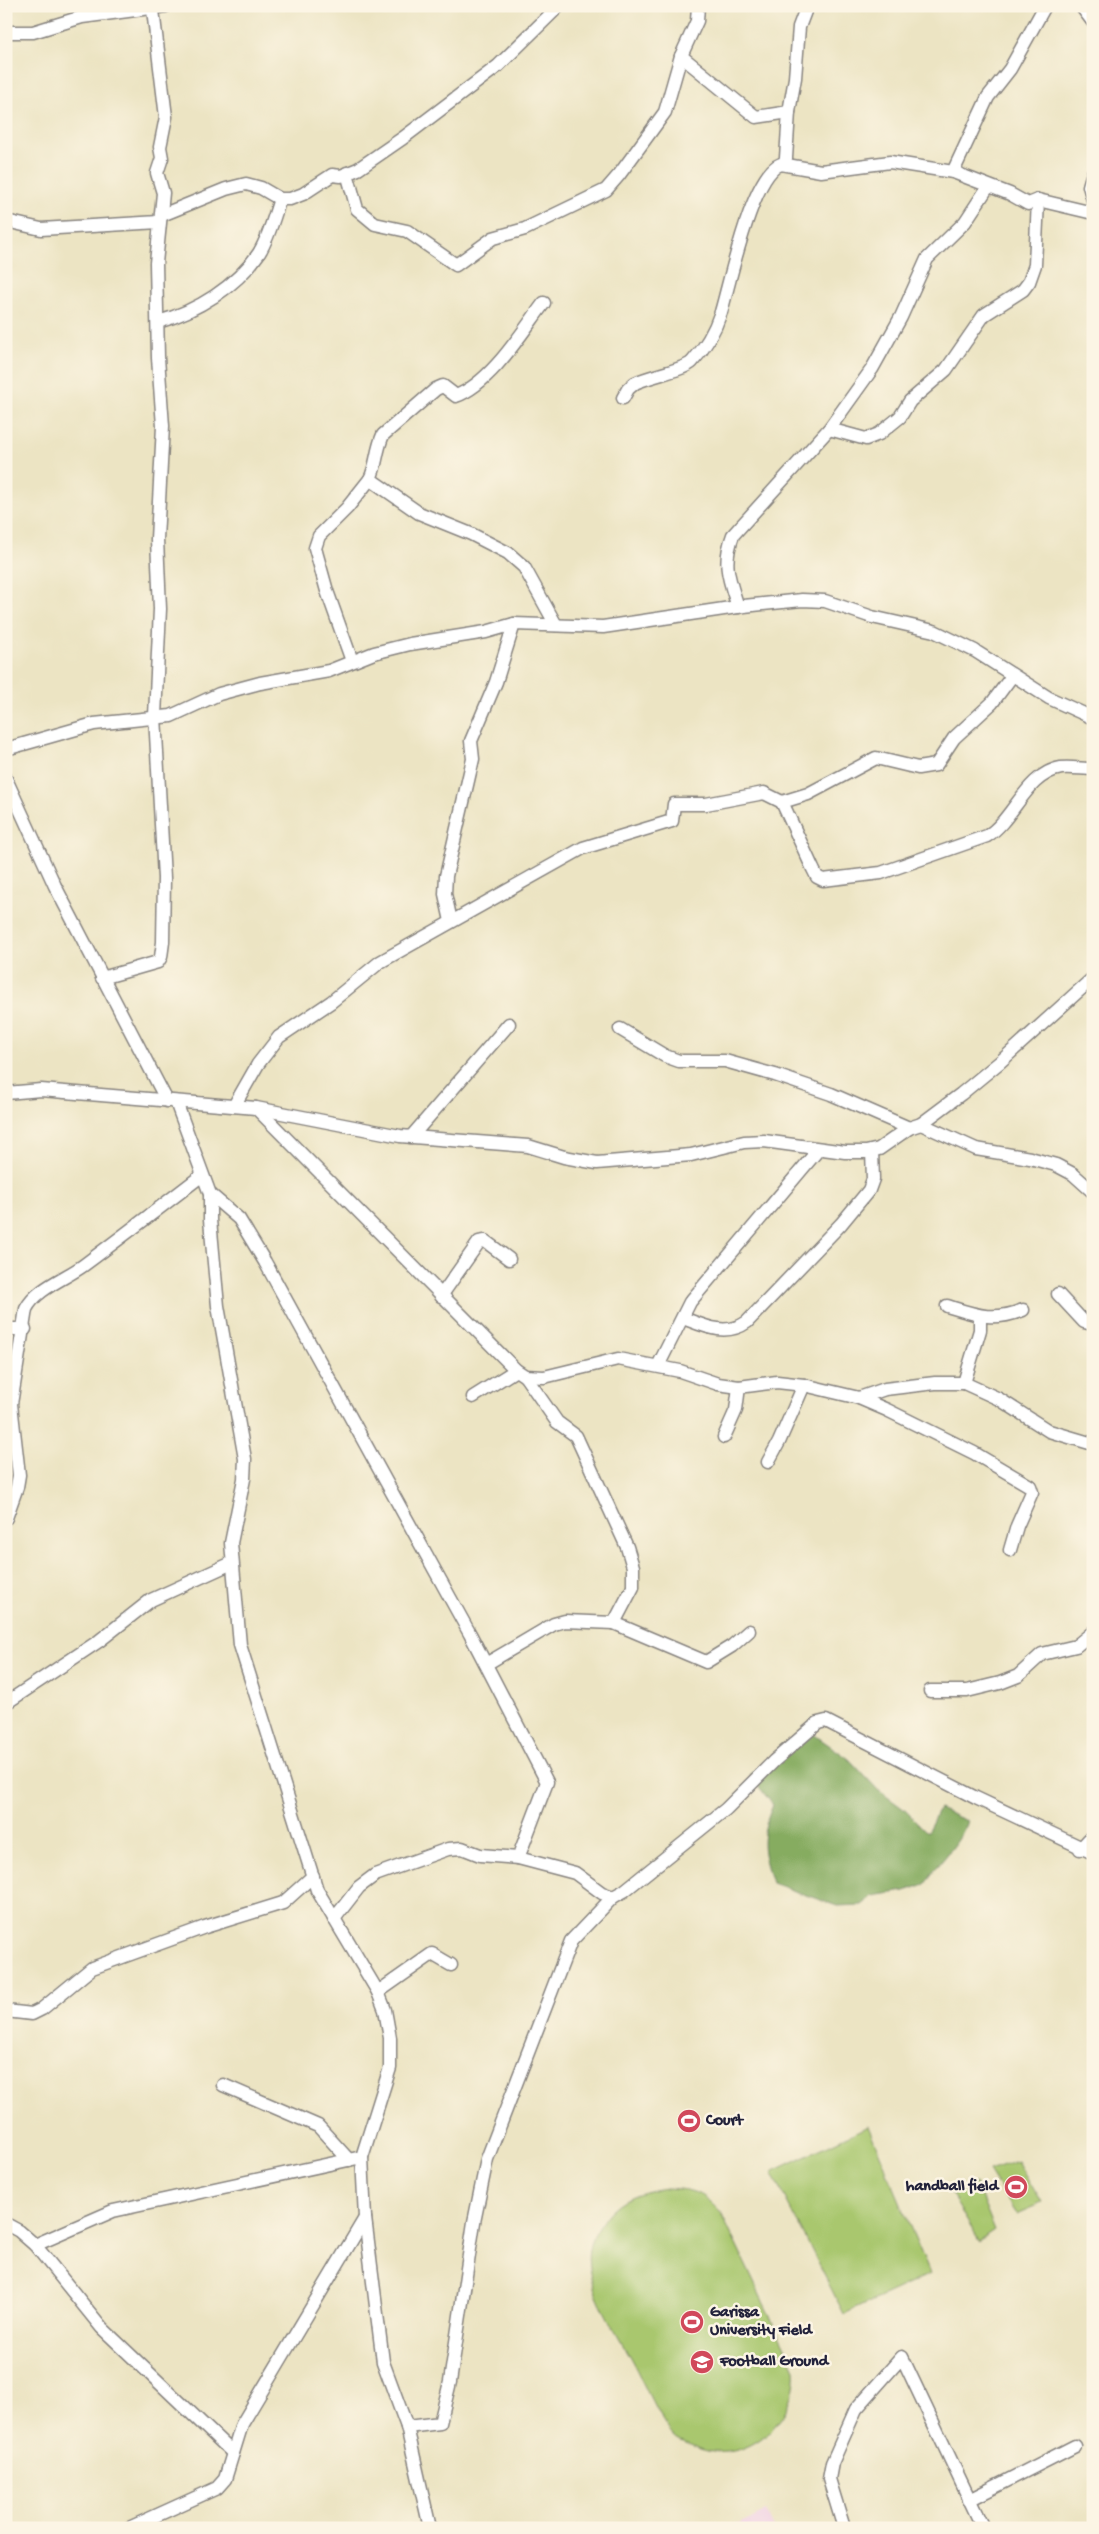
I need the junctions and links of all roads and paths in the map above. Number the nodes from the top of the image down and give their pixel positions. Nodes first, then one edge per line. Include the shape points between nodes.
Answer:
1 (166, 6) edge
2 (559, 6) edge
3 (698, 6) edge
4 (807, 6) edge
5 (1045, 6) edge
6 (1081, 6) edge
7 (153, 10) junction
8 (1093, 22) edge
9 (6, 32) edge
10 (681, 56) junction
11 (789, 112) junction
12 (784, 164) junction
13 (953, 172) junction
14 (347, 173) junction
15 (1093, 173) edge
16 (988, 187) junction
17 (280, 199) junction
18 (1038, 200) junction
19 (1093, 200) edge
20 (1093, 213) edge
21 (160, 219) junction
22 (6, 221) edge
23 (544, 303) dead end
24 (158, 322) junction
25 (623, 398) dead end
26 (829, 429) junction
27 (370, 479) junction
28 (738, 607) junction
29 (514, 624) junction
30 (556, 625) junction
31 (352, 661) junction
32 (1012, 676) junction
33 (155, 716) junction
34 (1093, 718) edge
35 (6, 749) edge
36 (1093, 769) edge
37 (6, 779) edge
38 (782, 802) junction
39 (451, 921) junction
40 (102, 978) junction
41 (1093, 978) edge
42 (509, 1024) dead end
43 (620, 1029) dead end
44 (6, 1093) edge
45 (171, 1101) junction
46 (234, 1106) junction
47 (256, 1108) junction
48 (915, 1126) junction
49 (410, 1137) junction
50 (819, 1149) junction
51 (872, 1151) junction
52 (201, 1176) junction
53 (1093, 1192) edge
54 (210, 1194) junction
55 (509, 1259) dead end
56 (1058, 1294) dead end
57 (441, 1296) junction
58 (947, 1306) dead end
59 (1023, 1310) dead end
60 (980, 1316) junction
61 (682, 1318) junction
62 (1093, 1319) edge
63 (6, 1329) edge
64 (25, 1329) junction
65 (658, 1366) junction
66 (520, 1373) junction
67 (964, 1383) junction
68 (804, 1385) junction
69 (739, 1387) junction
70 (473, 1397) dead end
71 (859, 1398) junction
72 (724, 1437) dead end
73 (1093, 1444) edge
74 (768, 1462) dead end
75 (6, 1518) edge
76 (1010, 1550) dead end
77 (232, 1563) junction
78 (614, 1623) junction
79 (749, 1631) dead end
80 (1093, 1632) edge
81 (486, 1664) junction
82 (930, 1691) dead end
83 (6, 1703) edge
84 (1093, 1835) edge
85 (1080, 1848) junction
86 (1093, 1853) edge
87 (518, 1858) junction
88 (313, 1876) junction
89 (613, 1896) junction
90 (334, 1919) junction
91 (451, 1965) dead end
92 (378, 1992) junction
93 (6, 2011) edge
94 (223, 2085) dead end
95 (355, 2158) junction
96 (364, 2218) junction
97 (6, 2224) edge
98 (35, 2245) junction
99 (407, 2427) junction
100 (1075, 2446) dead end
101 (233, 2453) junction
102 (969, 2500) junction
103 (129, 2528) edge
104 (430, 2528) edge
105 (844, 2528) edge
106 (983, 2528) edge

1 - 7 street
2 - 14 street via 498,66 403,138
3 - 10 street via 697,21
4 - 11 street via 799,27
5 - 13 street via 1010,69 988,97
6 - 8 street
7 - 9 street via 82,17 33,32
7 - 21 street via 166,118 160,147 162,158 157,173 163,193
10 - 11 street via 756,117
10 - 14 street via 665,112 606,190 525,229 493,238 456,265 407,231 375,224 357,208
11 - 12 street
12 - 13 street via 821,171 890,162
12 - 25 street via 774,167 768,174 756,200 741,237 720,314 702,350 690,364 635,383
13 - 16 street
14 - 17 street via 332,175 303,194
15 - 19 street via 1089,186
16 - 18 street via 1028,204
16 - 26 street via 965,222 927,259 872,370
17 - 21 street via 262,188 246,184 226,189
17 - 24 street via 259,252 243,274 214,297 176,317
18 - 20 street
18 - 26 street via 1035,265 1023,290 984,315 946,370 879,434 866,439
21 - 22 street via 41,229
21 - 24 street via 156,263
23 - 27 street via 505,354 473,386 456,396 443,386 436,389 383,435 378,446 376,468
24 - 33 street via 164,426 157,538 160,609
26 - 28 street via 733,535 726,553 728,574
27 - 30 street via 419,513 508,553 524,567
27 - 31 street via 319,536 315,548
28 - 30 street via 603,628
28 - 32 street via 802,600 825,601 872,617 934,631 975,651
29 - 30 street
29 - 31 street via 486,632 410,644
29 - 39 street via 496,682 471,742 473,759 446,876 445,894
31 - 33 street via 329,671 219,694 170,716
32 - 34 street
32 - 38 street via 992,703 954,738 936,765 918,768 876,758 808,794
33 - 35 street via 94,724
33 - 40 street via 164,878 161,957 154,964
36 - 38 street via 1061,768 1045,774 1028,790 998,830 987,836 881,873 823,880 817,877
37 - 40 street
38 - 39 street via 764,793 706,804 674,804 672,821 583,848
39 - 46 street via 380,962 331,1002 279,1037 258,1064
40 - 45 street
41 - 48 street via 1000,1062
42 - 49 street
43 - 48 street via 678,1061 734,1063 832,1094
44 - 45 street via 41,1090
45 - 46 street
45 - 52 street
46 - 47 street
47 - 49 street
47 - 57 street
48 - 51 street
48 - 53 street via 976,1149 1056,1166 1073,1174
49 - 50 street via 528,1146 597,1163 691,1155 744,1142 764,1141
50 - 51 street
50 - 61 street via 706,1281
51 - 61 street via 873,1179 869,1190 841,1224 747,1322 740,1327 712,1330
52 - 54 street
52 - 64 street via 81,1267 34,1298 26,1310
54 - 77 street via 218,1306 245,1460 231,1543
54 - 81 street via 239,1219 265,1262
55 - 57 street via 485,1241 479,1242
56 - 62 street via 1084,1322
57 - 66 street
58 - 60 street
59 - 60 street via 1001,1317
60 - 67 street via 980,1330
61 - 65 street
63 - 64 street
64 - 75 street via 11,1404 18,1487
65 - 66 street via 618,1359 544,1377
65 - 69 street
66 - 70 street
66 - 78 street via 557,1422 576,1436 627,1547 633,1587
67 - 71 street via 885,1389
67 - 73 street via 999,1399 1049,1430
68 - 69 street via 761,1382
68 - 71 street
68 - 74 street
69 - 72 street via 736,1410
71 - 76 street via 974,1453 1030,1486 1032,1492
77 - 83 street via 151,1600 99,1641
77 - 88 street via 240,1645
78 - 79 street via 706,1662
78 - 81 street via 565,1621 554,1624
80 - 82 street via 1076,1646 1042,1654 1018,1676 1000,1683 967,1691
81 - 87 street via 547,1782
84 - 85 street
85 - 86 street
85 - 89 street via 826,1721 818,1723 774,1761 726,1809 624,1891
87 - 89 street via 575,1874 602,1894
87 - 90 street via 480,1855 462,1848 431,1854 375,1876 359,1887
88 - 90 street via 316,1890
88 - 93 street via 283,1903 92,1968 32,2014
89 - 99 street via 571,1941 487,2159 474,2222 450,2382 440,2423
90 - 92 street
91 - 92 street via 432,1954
92 - 95 street via 386,2010 390,2068
94 - 95 street via 318,2126
95 - 96 street
95 - 98 street via 107,2213
96 - 99 street via 383,2362
96 - 101 street via 242,2424
97 - 98 street
98 - 101 street via 102,2328
99 - 104 street
100 - 102 street
101 - 103 street via 225,2479 217,2488
102 - 105 street via 902,2357 856,2408 832,2463 829,2479
102 - 106 street

